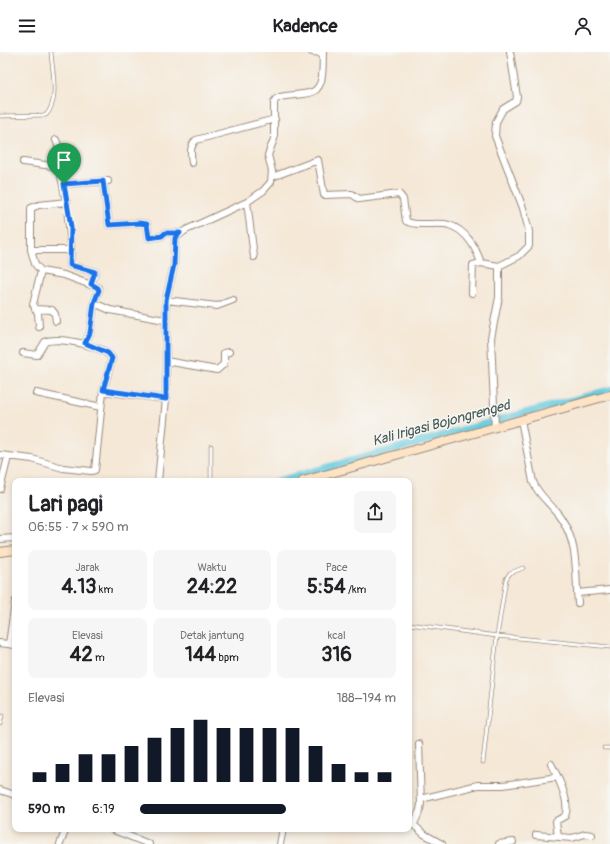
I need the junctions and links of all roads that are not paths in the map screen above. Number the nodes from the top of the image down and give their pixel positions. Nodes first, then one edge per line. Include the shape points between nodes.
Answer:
1 (51, 52) edge
2 (312, 52) edge
3 (323, 52) edge
4 (510, 52) edge
5 (0, 116) edge
6 (275, 119) junction
7 (56, 140) dead end
8 (23, 162) dead end
9 (192, 163) dead end
10 (60, 167) junction
11 (272, 176) junction
12 (64, 184) junction
13 (67, 202) junction
14 (247, 202) junction
15 (180, 233) junction
16 (71, 247) junction
17 (31, 250) junction
18 (254, 257) dead end
19 (481, 263) junction
20 (499, 266) junction
21 (41, 271) junction
22 (91, 284) junction
23 (472, 293) dead end
24 (166, 300) junction
25 (233, 300) dead end
26 (94, 303) junction
27 (35, 309) junction
28 (166, 320) junction
29 (56, 321) dead end
30 (39, 327) dead end
31 (85, 343) junction
32 (229, 352) dead end
33 (23, 353) dead end
34 (166, 361) junction
35 (103, 390) junction
36 (36, 393) dead end
37 (610, 395) edge
38 (166, 399) junction
39 (101, 407) junction
40 (521, 420) junction
41 (495, 425) junction
42 (211, 446) dead end
43 (0, 455) edge
44 (8, 457) junction
45 (158, 478) edge
46 (211, 478) edge
47 (313, 478) edge
48 (0, 489) edge
49 (12, 538) edge
50 (0, 540) edge
51 (12, 549) edge
52 (0, 552) edge
53 (523, 568) dead end
54 (610, 590) edge
55 (577, 593) junction
56 (578, 603) dead end
57 (412, 624) edge
58 (497, 636) junction
59 (0, 643) edge
60 (12, 645) edge
61 (610, 647) edge
62 (2, 716) dead end
63 (0, 724) edge
64 (420, 744) dead end
65 (604, 748) dead end
66 (610, 748) edge
67 (484, 762) dead end
68 (551, 764) dead end
69 (558, 777) junction
70 (0, 790) edge
71 (12, 794) edge
72 (421, 800) junction
73 (412, 821) edge
74 (412, 823) edge
75 (65, 832) edge
76 (119, 832) edge
77 (282, 832) edge
78 (536, 835) dead end
79 (592, 835) dead end
80 (558, 837) junction
81 (513, 842) dead end
82 (60, 844) edge
83 (149, 844) edge
84 (280, 844) edge
85 (442, 844) edge
86 (499, 844) edge

1 - 5 lane via 53,94 50,111 46,115
2 - 3 street
3 - 6 street via 319,87 309,93 276,99
4 - 20 street via 518,97 503,109 496,122 495,136 523,208 530,240 526,251
6 - 9 street via 196,140 190,150
6 - 11 street via 274,139 268,155
7 - 10 street via 59,145
8 - 10 street
10 - 12 street
11 - 14 street via 268,187
11 - 19 street via 318,160 324,195 352,194 359,199 399,194 403,199 406,221 413,224 453,226 469,240
12 - 13 street
12 - 15 street via 106,181 109,225 147,224 149,238 165,233
13 - 16 street
13 - 17 street via 31,208
14 - 15 street
14 - 18 street
15 - 24 street via 175,238 174,265
16 - 17 street via 69,250
16 - 22 street via 70,265 95,272
17 - 21 street via 35,264
19 - 20 street
19 - 23 street via 475,263 472,267
20 - 41 street via 499,296 491,338
21 - 22 street
21 - 27 street via 33,304
22 - 26 street via 99,288
24 - 25 street via 217,306
24 - 28 street
26 - 28 street via 110,310
26 - 31 street via 93,320
27 - 29 street via 52,310
27 - 30 street via 38,312
28 - 34 street
31 - 33 street via 48,341 37,355
31 - 35 street via 108,353 112,358
32 - 34 street via 224,353 224,364 217,370
34 - 38 street
35 - 38 street
35 - 39 street
36 - 39 street
37 - 40 main road
38 - 45 street
39 - 44 street via 95,470 91,472 63,468
40 - 41 main road
40 - 55 street via 536,490 561,517 572,541 576,555
41 - 47 main road
42 - 46 lane
43 - 44 street
44 - 48 street
49 - 50 street
51 - 52 main road
53 - 58 lane via 510,573 506,579
54 - 55 street
55 - 56 street
57 - 58 lane
58 - 61 lane
58 - 67 lane
59 - 60 street
62 - 63 lane
64 - 72 street
65 - 66 lane
68 - 69 street
69 - 72 street via 502,785 478,785
69 - 80 street via 567,812 556,821
70 - 71 street
72 - 73 street via 420,810
74 - 85 street via 424,834
75 - 82 street
76 - 83 street
77 - 84 street
78 - 80 street
79 - 80 street
81 - 86 street

